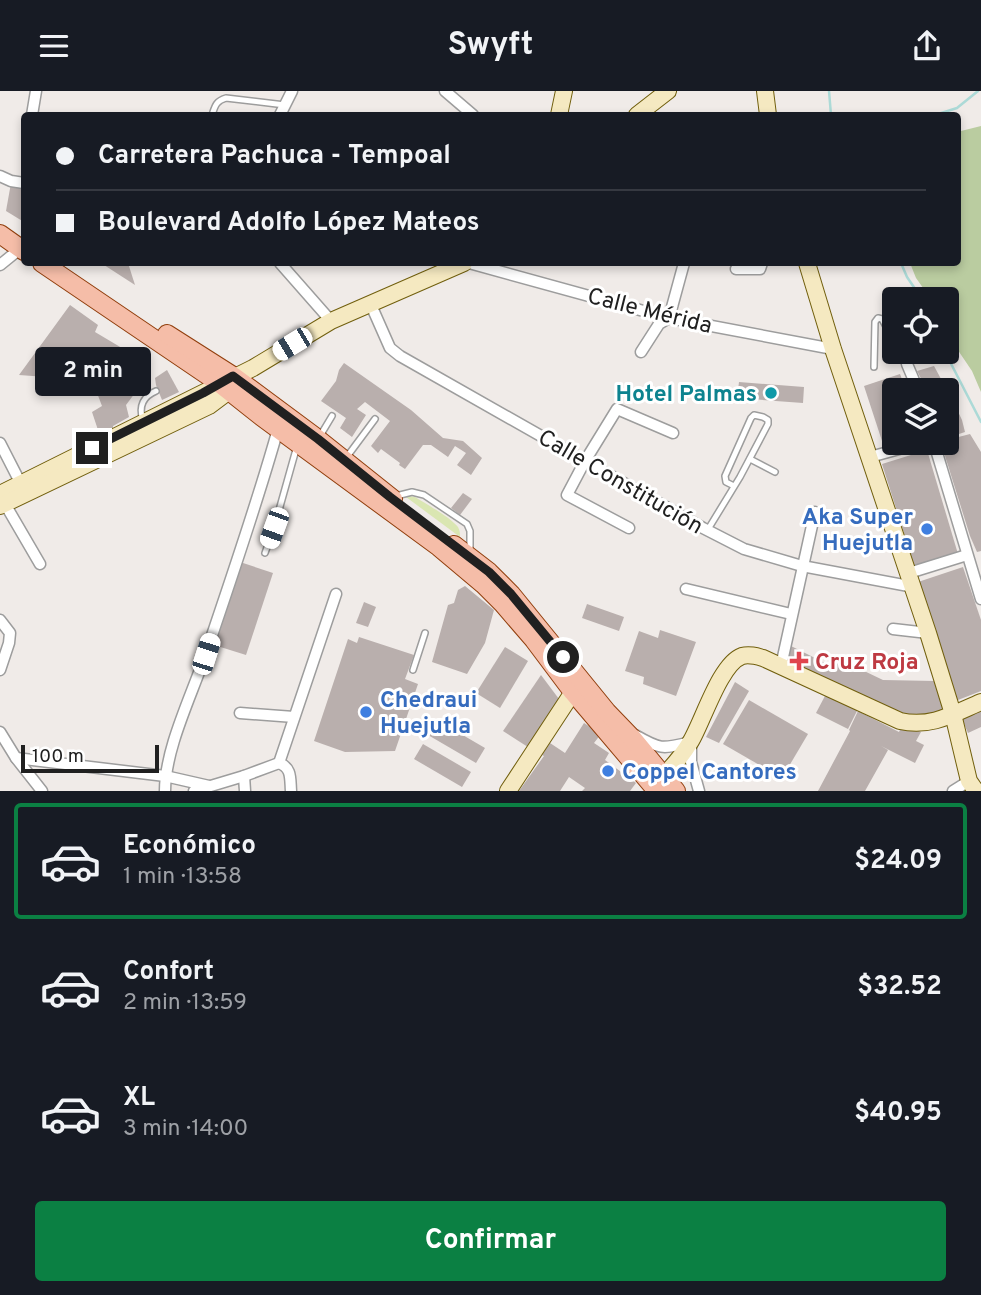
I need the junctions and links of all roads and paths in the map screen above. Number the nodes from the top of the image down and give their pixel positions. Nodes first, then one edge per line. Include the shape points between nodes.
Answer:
1 (36, 91) edge
2 (292, 91) edge
3 (445, 91) edge
4 (564, 91) edge
5 (668, 91) edge
6 (765, 91) edge
7 (32, 112) edge
8 (213, 112) edge
9 (284, 112) edge
10 (470, 112) edge
11 (560, 112) edge
12 (645, 112) edge
13 (768, 112) edge
14 (0, 176) edge
15 (21, 183) edge
16 (0, 220) edge
17 (0, 234) edge
18 (21, 243) edge
19 (21, 244) edge
20 (21, 247) edge
21 (0, 265) edge
22 (47, 266) edge
23 (66, 266) edge
24 (284, 266) edge
25 (457, 266) edge
26 (480, 266) edge
27 (683, 266) edge
28 (761, 266) edge
29 (808, 266) edge
30 (736, 269) dead end
31 (371, 305) junction
32 (116, 306) junction
33 (669, 318) junction
34 (882, 319) edge
35 (331, 321) junction
36 (834, 349) junction
37 (641, 352) dead end
38 (907, 364) edge
39 (874, 366) dead end
40 (913, 378) edge
41 (230, 383) junction
42 (156, 391) dead end
43 (332, 416) dead end
44 (375, 419) dead end
45 (143, 428) junction
46 (278, 429) junction
47 (673, 433) dead end
48 (309, 441) junction
49 (0, 443) edge
50 (882, 454) edge
51 (938, 455) edge
52 (870, 457) junction
53 (750, 459) junction
54 (344, 461) junction
55 (585, 461) junction
56 (775, 472) dead end
57 (21, 484) junction
58 (734, 486) junction
59 (2, 501) edge
60 (386, 501) junction
61 (815, 512) dead end
62 (629, 528) dead end
63 (708, 531) junction
64 (265, 553) dead end
65 (967, 555) junction
66 (40, 564) dead end
67 (470, 565) junction
68 (802, 566) junction
69 (911, 580) junction
70 (686, 589) dead end
71 (335, 594) dead end
72 (981, 599) edge
73 (791, 614) junction
74 (0, 620) edge
75 (893, 629) dead end
76 (425, 633) dead end
77 (928, 633) junction
78 (781, 666) junction
79 (0, 670) edge
80 (413, 670) dead end
81 (573, 692) junction
82 (981, 702) edge
83 (240, 713) dead end
84 (953, 714) junction
85 (294, 717) junction
86 (623, 729) junction
87 (0, 732) edge
88 (691, 742) junction
89 (16, 758) junction
90 (282, 764) junction
91 (165, 776) junction
92 (244, 776) junction
93 (658, 784) edge
94 (209, 786) junction
95 (972, 786) edge
96 (42, 791) edge
97 (165, 791) edge
98 (194, 791) edge
99 (245, 791) edge
100 (291, 791) edge
101 (508, 791) edge
102 (676, 791) edge
103 (699, 791) edge
104 (953, 791) edge

1 - 7 street
2 - 9 street
3 - 10 street
4 - 11 street
5 - 12 street
6 - 13 street
8 - 9 lane via 219,100 226,98
14 - 15 street
16 - 18 main road
17 - 19 main road
20 - 21 street
22 - 32 main road
23 - 32 main road
24 - 35 street
25 - 31 street
26 - 33 street, Calle Mérida
27 - 33 street
28 - 30 street
29 - 36 street
31 - 35 street
31 - 55 street, Calle Constitución via 390,348 400,356
32 - 41 main road
33 - 36 street, Calle Mérida
33 - 37 street via 659,324
34 - 39 lane via 875,322
35 - 41 street
36 - 52 street
38 - 40 street
41 - 45 street
41 - 46 main road
41 - 48 main road
42 - 45 lane via 141,405
43 - 48 lane
44 - 54 lane
45 - 57 street
45 - 59 street
46 - 48 main road
46 - 91 street
47 - 55 street via 617,409
48 - 54 main road
48 - 60 main road
48 - 64 lane
49 - 57 street
50 - 52 street
51 - 65 street
52 - 69 street
53 - 56 lane
53 - 58 lane
53 - 58 lane via 768,423 764,417 754,415 748,422 726,476 726,482
54 - 60 main road
55 - 62 street via 567,495
55 - 63 street, Calle Constitución
57 - 59 street
58 - 63 lane
59 - 66 street
60 - 67 main road via 439,547
60 - 67 lane via 412,492 424,495 467,524
61 - 68 street
63 - 68 street, Calle Constitución via 744,549
65 - 69 street, Calle Constitución
65 - 72 street
67 - 81 main road
67 - 86 main road via 489,572 511,594
68 - 69 street, Calle Constitución
68 - 73 street
69 - 77 street
70 - 73 street
71 - 85 street
73 - 78 street
74 - 79 street via 10,633
75 - 77 street
76 - 80 lane
77 - 84 street
78 - 84 street via 900,721 928,723
78 - 88 street via 751,655 734,661
81 - 93 main road
81 - 101 street
82 - 84 street
83 - 85 street
84 - 95 street
85 - 90 street
86 - 88 street via 658,747
86 - 93 main road
87 - 89 street
88 - 93 street
88 - 103 street
89 - 91 street
89 - 96 street
90 - 92 street
90 - 100 street via 290,771
91 - 94 street
91 - 97 street
92 - 94 street
92 - 99 street
93 - 102 main road
94 - 98 street
95 - 104 street

